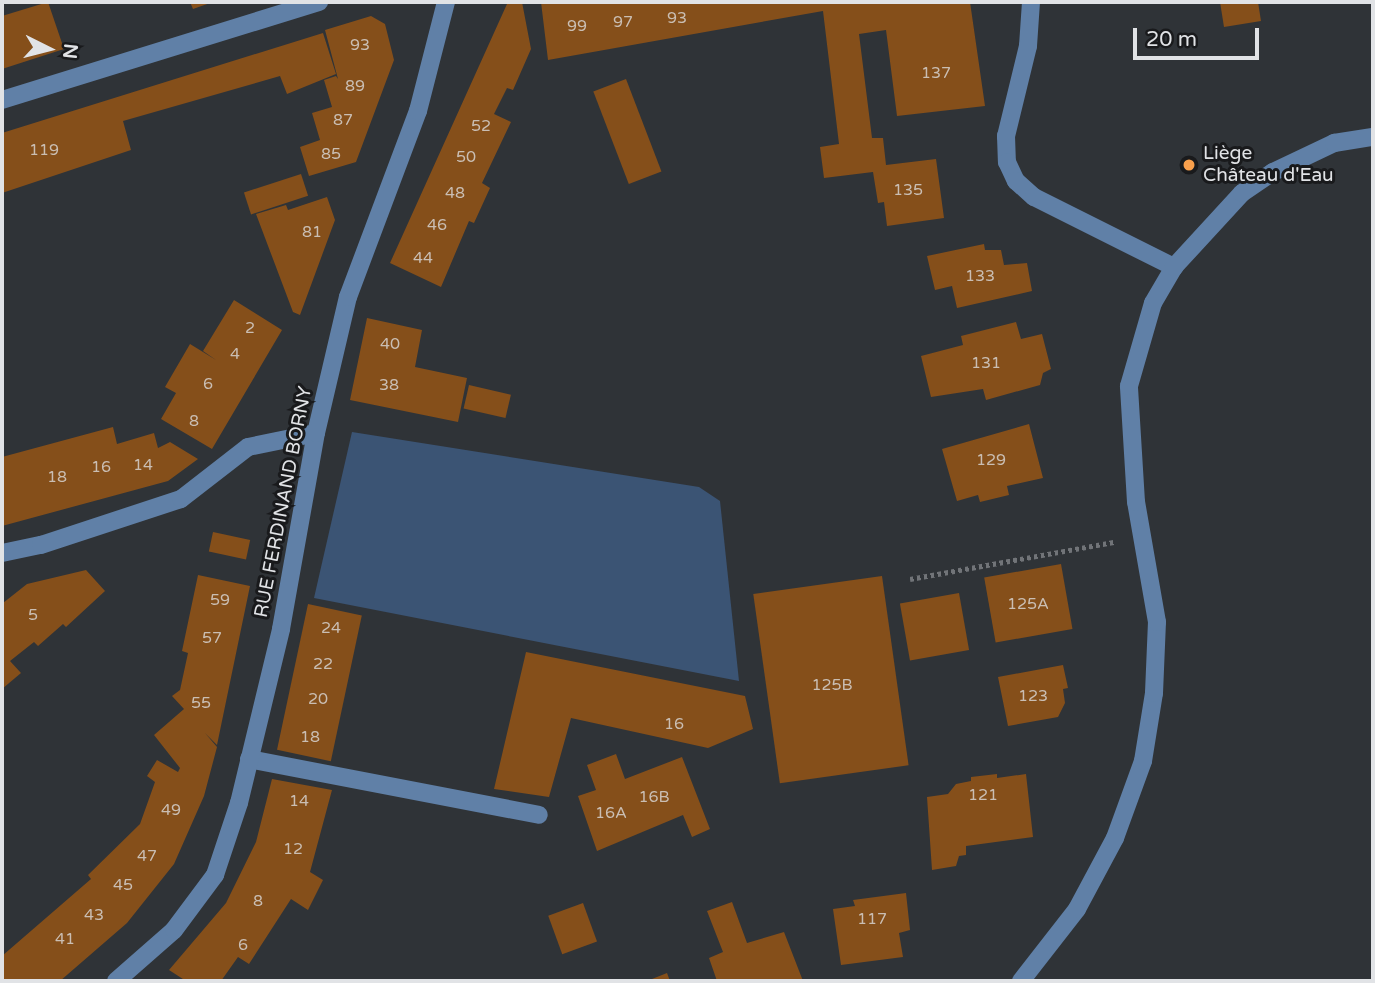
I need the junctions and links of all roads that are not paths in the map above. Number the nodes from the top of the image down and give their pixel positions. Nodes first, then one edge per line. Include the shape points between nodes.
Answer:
1 (319, 2) edge
2 (446, 2) edge
3 (1031, 2) edge
4 (2, 100) edge
5 (1373, 137) edge
6 (1174, 267) junction
7 (316, 433) junction
8 (2, 552) edge
9 (249, 759) junction
10 (539, 815) dead end
11 (116, 981) edge
12 (1021, 981) edge

1 - 4 street
2 - 7 street, RUE FERDINAND BORNY via 418,111 348,297
3 - 6 street via 1028,46 1006,136 1007,162 1016,181 1034,197
5 - 6 street via 1334,143 1273,172 1219,213
6 - 12 street via 1153,303 1129,386 1142,537 1157,622 1154,693 1143,761 1115,838 1077,909
7 - 8 street via 248,447 181,499 41,545
7 - 9 street, RUE FERDINAND BORNY via 281,629
9 - 10 street
9 - 11 street, RUE FERDINAND BORNY via 215,875 174,930

